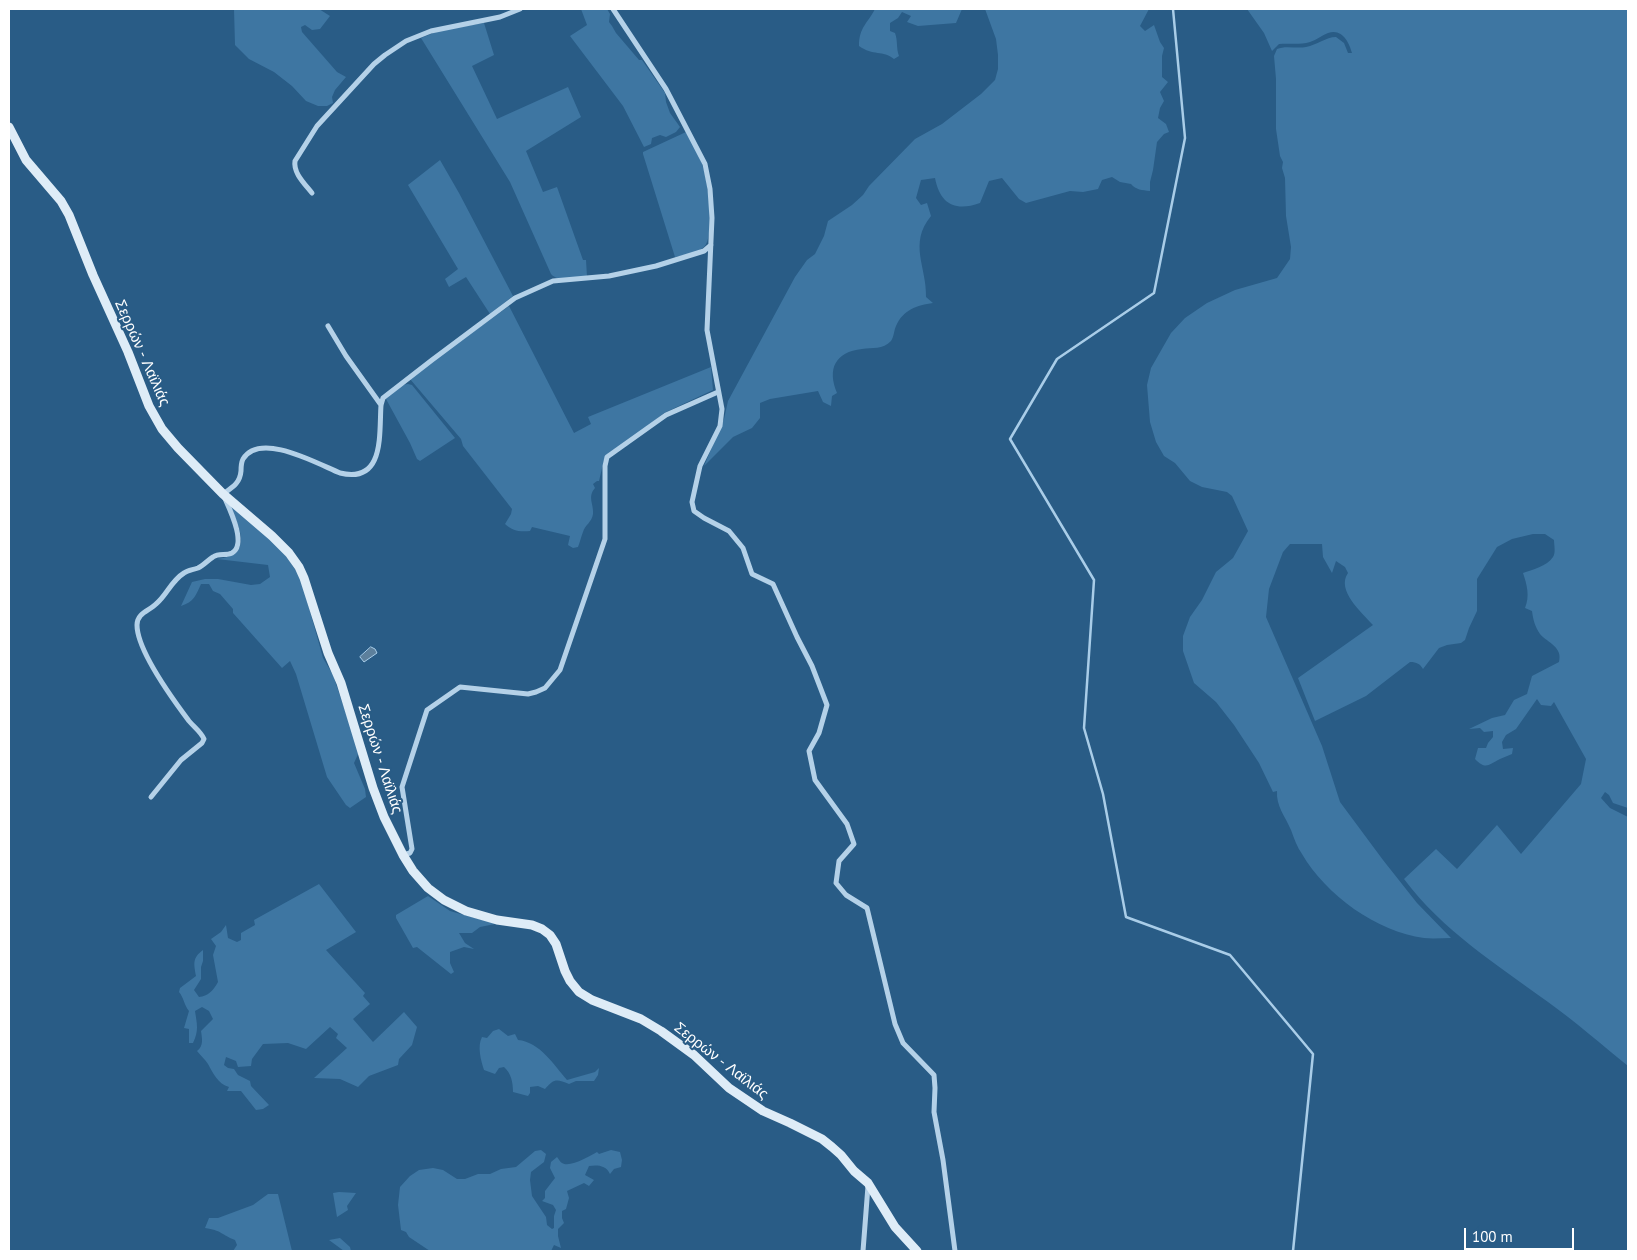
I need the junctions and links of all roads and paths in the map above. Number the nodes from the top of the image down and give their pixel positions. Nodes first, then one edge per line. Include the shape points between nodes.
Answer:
1 (520, 9) edge
2 (613, 9) edge
3 (9, 127) edge
4 (312, 193) dead end
5 (711, 245) junction
6 (328, 326) dead end
7 (718, 392) junction
8 (380, 405) junction
9 (223, 494) junction
10 (152, 798) dead end
11 (403, 856) junction
12 (868, 1183) junction
13 (864, 1251) edge
14 (917, 1251) edge
15 (955, 1251) edge

1 - 4 street via 500,17 431,31 406,41 374,64 317,126 295,160 296,172
2 - 5 street via 666,89 705,164 710,189
3 - 9 main road, Σερρών - Λαϊλιάς via 26,160 69,215 148,406 178,448
5 - 7 street via 707,330
5 - 8 street via 704,251 656,266 609,276 553,281 515,298 383,398
6 - 8 street
7 - 11 street via 666,415 607,457 605,539 560,670 545,688 528,694 460,687 427,710 402,787 412,849
7 - 15 street via 722,409 720,426 700,466 692,502 694,511 729,531 743,548 752,574 773,584 827,705 810,751 816,780 847,824 854,844 839,861 836,884 846,895 867,908 895,1024 903,1043 934,1075 934,1112
8 - 9 street via 378,449 374,464 365,471 350,475 340,473 280,448 265,448 249,452 241,461 237,485
9 - 10 street via 238,532 236,549 232,553 214,556 179,576 160,601 142,614 137,622 152,666 204,739 181,760
9 - 11 main road, Σερρών - Λαϊλιάς via 272,536 299,567 341,683 373,788
11 - 12 main road, Σερρών - Λαϊλιάς via 428,888 450,903 497,920 542,929 556,944 570,981 580,992 661,1031 694,1054 729,1088 763,1111 822,1139
12 - 13 street
12 - 14 main road, Σερρών - Λαϊλιάς via 895,1227

